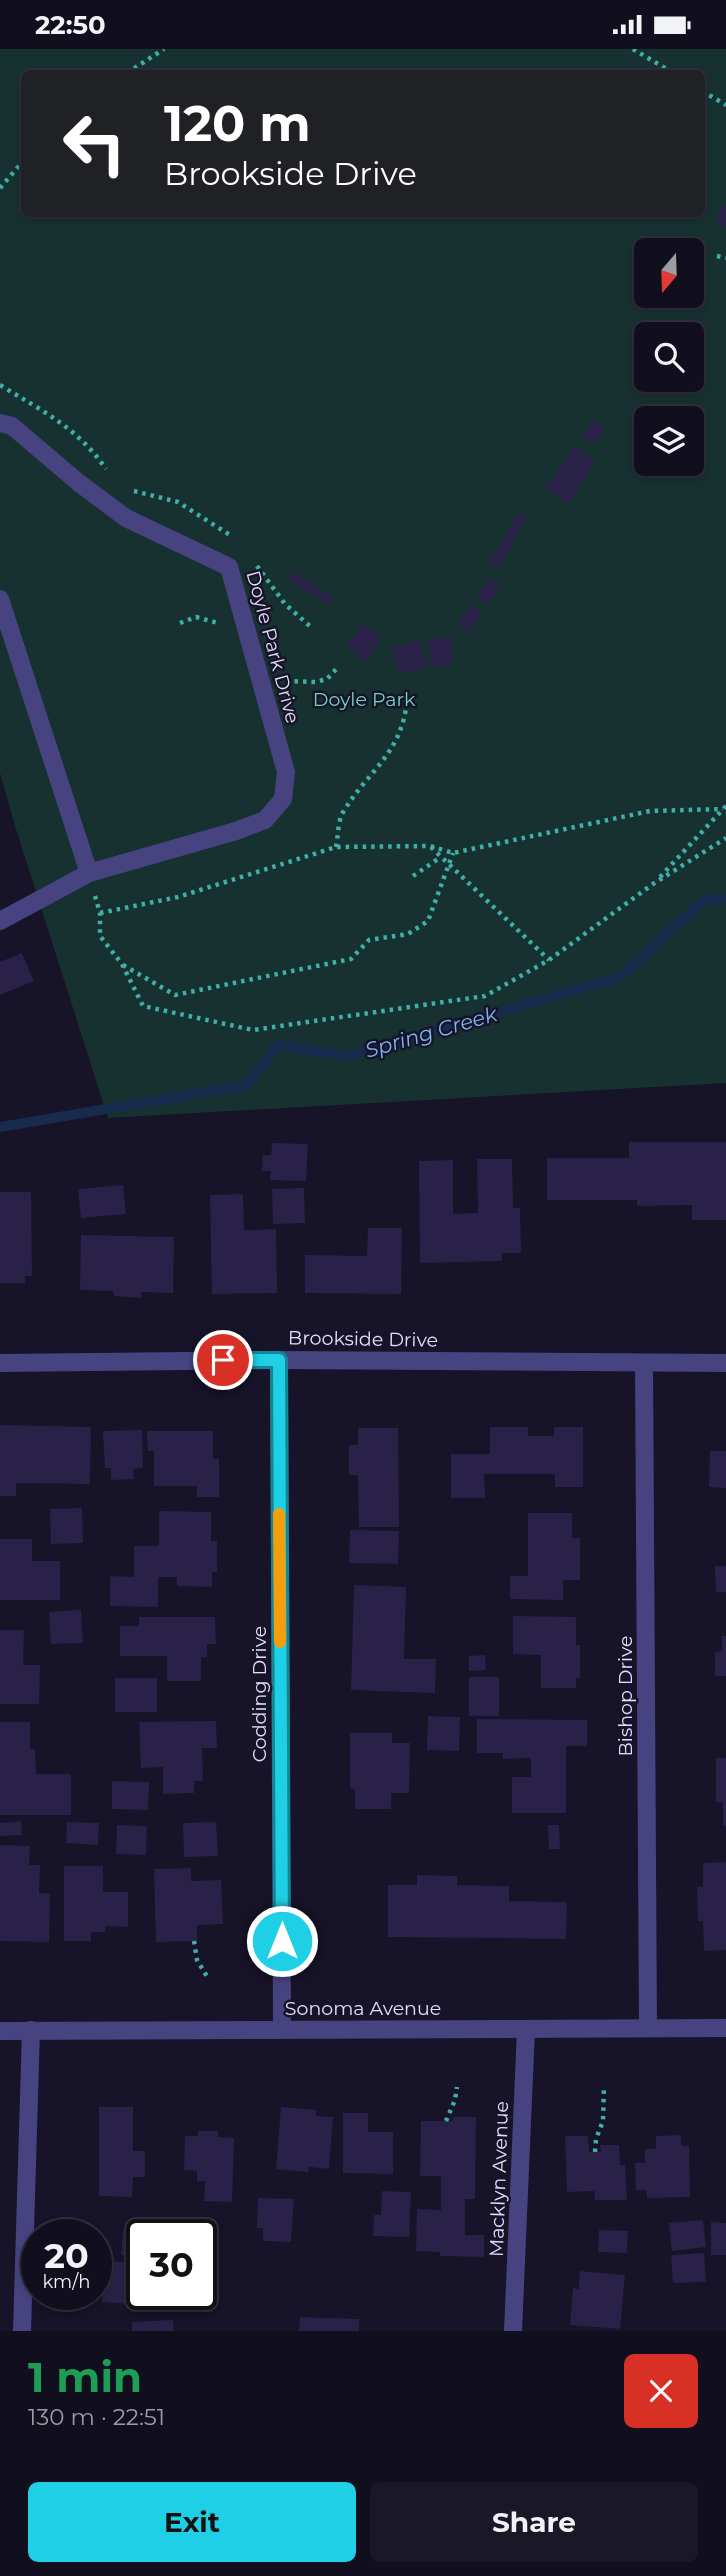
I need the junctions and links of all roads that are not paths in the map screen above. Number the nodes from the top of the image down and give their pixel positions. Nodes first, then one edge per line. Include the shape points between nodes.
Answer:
1 (0, 423) edge
2 (0, 599) edge
3 (89, 873) junction
4 (0, 921) edge
5 (279, 1360) junction
6 (0, 1363) edge
7 (644, 1363) junction
8 (726, 1363) edge
9 (648, 2028) junction
10 (726, 2028) edge
11 (282, 2029) junction
12 (526, 2029) junction
13 (31, 2030) junction
14 (0, 2031) edge
15 (22, 2331) edge
16 (513, 2331) edge

1 - 3 street, Doyle Park Drive via 12,426 126,517 229,567 286,772 283,799 265,820
2 - 3 street
3 - 4 street, Doyle Park Drive
5 - 6 street, Brookside Drive
5 - 7 street, Brookside Drive
5 - 11 street, Codding Drive
7 - 8 street, Brookside Drive
7 - 9 street, Bishop Drive
9 - 10 street, Sonoma Avenue
9 - 12 street, Sonoma Avenue
11 - 12 street, Sonoma Avenue
11 - 13 street, Sonoma Avenue
12 - 16 street, Macklyn Avenue
13 - 14 street, Sonoma Avenue
13 - 15 street

